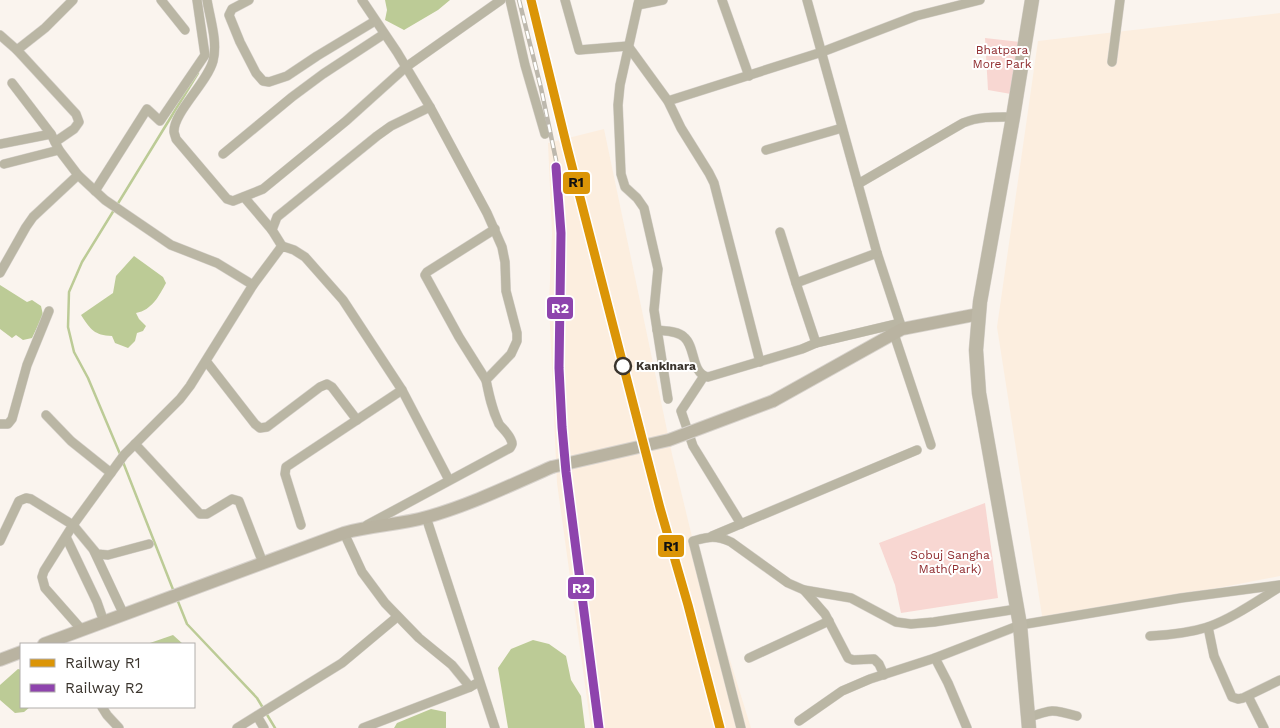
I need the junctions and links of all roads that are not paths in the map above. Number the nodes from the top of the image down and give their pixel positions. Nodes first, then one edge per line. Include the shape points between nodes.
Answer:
1 (73, 0) edge
2 (161, 0) edge
3 (197, 0) edge
4 (207, 0) edge
5 (249, 0) edge
6 (362, 0) edge
7 (501, 0) edge
8 (510, 0) edge
9 (565, 0) edge
10 (663, 0) edge
11 (722, 0) edge
12 (807, 0) edge
13 (980, 0) edge
14 (1032, 0) edge
15 (1120, 0) edge
16 (638, 3) edge
17 (375, 21) junction
18 (185, 30) dead end
19 (384, 34) junction
20 (0, 35) edge
21 (628, 46) junction
22 (17, 50) junction
23 (822, 52) junction
24 (1112, 62) dead end
25 (406, 67) junction
26 (749, 76) junction
27 (12, 83) dead end
28 (668, 101) junction
29 (430, 107) junction
30 (1013, 117) junction
31 (160, 120) junction
32 (842, 128) junction
33 (174, 132) junction
34 (545, 134) dead end
35 (55, 142) junction
36 (0, 144) edge
37 (766, 150) dead end
38 (223, 154) dead end
39 (4, 164) dead end
40 (78, 175) junction
41 (858, 184) junction
42 (95, 191) junction
43 (244, 197) junction
44 (495, 229) junction
45 (272, 230) junction
46 (780, 232) dead end
47 (282, 246) junction
48 (877, 253) junction
49 (0, 272) edge
50 (796, 284) junction
51 (253, 285) junction
52 (49, 311) dead end
53 (978, 314) junction
54 (898, 329) junction
55 (657, 330) junction
56 (816, 343) junction
57 (206, 361) junction
58 (760, 362) junction
59 (704, 376) junction
60 (486, 380) junction
61 (402, 390) junction
62 (668, 399) dead end
63 (46, 415) dead end
64 (357, 420) junction
65 (0, 424) edge
66 (135, 444) junction
67 (932, 445) dead end
68 (917, 450) dead end
69 (111, 474) junction
70 (449, 480) junction
71 (426, 518) junction
72 (741, 524) junction
73 (301, 525) dead end
74 (73, 526) junction
75 (362, 528) junction
76 (344, 533) junction
77 (712, 536) junction
78 (66, 537) junction
79 (0, 541) edge
80 (149, 544) dead end
81 (94, 550) junction
82 (263, 563) junction
83 (1280, 586) edge
84 (804, 590) junction
85 (1017, 609) junction
86 (124, 615) junction
87 (397, 617) junction
88 (828, 621) junction
89 (104, 622) junction
90 (1020, 624) junction
91 (1208, 627) junction
92 (82, 630) junction
93 (1150, 636) dead end
94 (68, 640) edge
95 (50, 643) edge
96 (20, 652) edge
97 (749, 658) dead end
98 (935, 658) junction
99 (0, 660) edge
100 (884, 675) junction
101 (1280, 680) edge
102 (479, 682) junction
103 (470, 687) junction
104 (1248, 696) junction
105 (103, 708) edge
106 (261, 713) junction
107 (1077, 716) dead end
108 (799, 721) dead end
109 (1028, 723) edge
110 (119, 728) edge
111 (237, 728) edge
112 (264, 728) edge
113 (363, 728) edge
114 (495, 728) edge
115 (741, 728) edge
116 (966, 728) edge
117 (1264, 728) edge

1 - 22 street
2 - 18 street
3 - 31 street via 205,55
4 - 33 street via 214,42 212,63 176,121
5 - 17 street via 232,9 229,15 256,73 264,82 287,76
6 - 17 street
7 - 25 street
8 - 34 street
9 - 21 street via 579,50
10 - 16 street
11 - 26 street
12 - 23 street
13 - 23 street via 916,16
14 - 30 main road
15 - 24 street
16 - 21 street
17 - 19 street
19 - 25 street
19 - 38 street via 292,97
20 - 22 street
21 - 28 street
21 - 55 street via 618,105 621,174 625,188 641,202 646,214 658,269 653,303
22 - 35 street via 78,118 77,126
23 - 26 street
23 - 32 street
25 - 29 street
25 - 43 street via 269,185
26 - 28 street
27 - 35 street
28 - 58 street via 714,183
29 - 44 street
29 - 45 street via 391,126 366,144 277,217
30 - 41 street via 986,117 964,123
30 - 53 main road
31 - 33 street
31 - 42 street via 147,109
32 - 37 street
32 - 41 street
33 - 43 street via 176,139 227,199 233,201
35 - 36 street
35 - 39 street
35 - 40 street
40 - 42 street
40 - 49 street via 33,216
41 - 48 street
42 - 51 street via 172,245 217,263
43 - 45 street
44 - 60 street via 505,262 506,291 517,341 511,354
44 - 60 street via 425,275
45 - 47 street
46 - 50 street
47 - 51 street
47 - 61 street via 305,257 336,292
48 - 50 street
48 - 54 street
50 - 56 street
51 - 57 street
52 - 65 street via 27,365 12,418 8,424
53 - 54 main road
53 - 85 main road via 979,393
54 - 56 street
54 - 67 street
54 - 71 main road, bridge via 773,401 669,440 552,467
55 - 59 street via 683,336 699,372
55 - 62 street
56 - 58 street
57 - 64 street via 260,428 267,427 327,384
57 - 66 street via 180,399
58 - 59 street
59 - 72 street via 681,411 693,446
60 - 70 street via 496,416 512,444 505,452
61 - 64 street
61 - 70 street
63 - 69 street
64 - 73 street via 286,467 285,474
66 - 69 street
66 - 82 street via 200,514 207,514 232,499 239,501
68 - 72 street
69 - 74 street
70 - 75 street
71 - 75 main road
71 - 102 street
72 - 77 street
74 - 78 street
74 - 79 street via 26,498 18,501
74 - 81 street
75 - 76 main road
76 - 82 main road
76 - 87 street via 362,572
77 - 84 street via 731,542 776,576
77 - 115 street via 693,541
78 - 89 street
78 - 92 street via 44,571 42,582
80 - 81 street via 108,555 97,554
81 - 86 street
82 - 86 main road
83 - 90 street
83 - 91 street
84 - 85 street via 851,598 903,624
84 - 88 street
85 - 90 main road
86 - 89 main road
87 - 103 street via 452,665
87 - 106 street via 342,663
88 - 97 street
88 - 100 street via 851,660 874,659
89 - 92 main road
90 - 98 street
90 - 109 main road
91 - 93 street
91 - 104 street via 1214,656 1232,697
92 - 94 main road
94 - 95 main road
96 - 99 main road
98 - 100 street
98 - 116 street
100 - 108 street via 835,694
101 - 104 street
102 - 103 street
102 - 114 street
103 - 113 street
104 - 117 street
105 - 110 street
106 - 111 street
106 - 112 street
107 - 109 street via 1050,710

